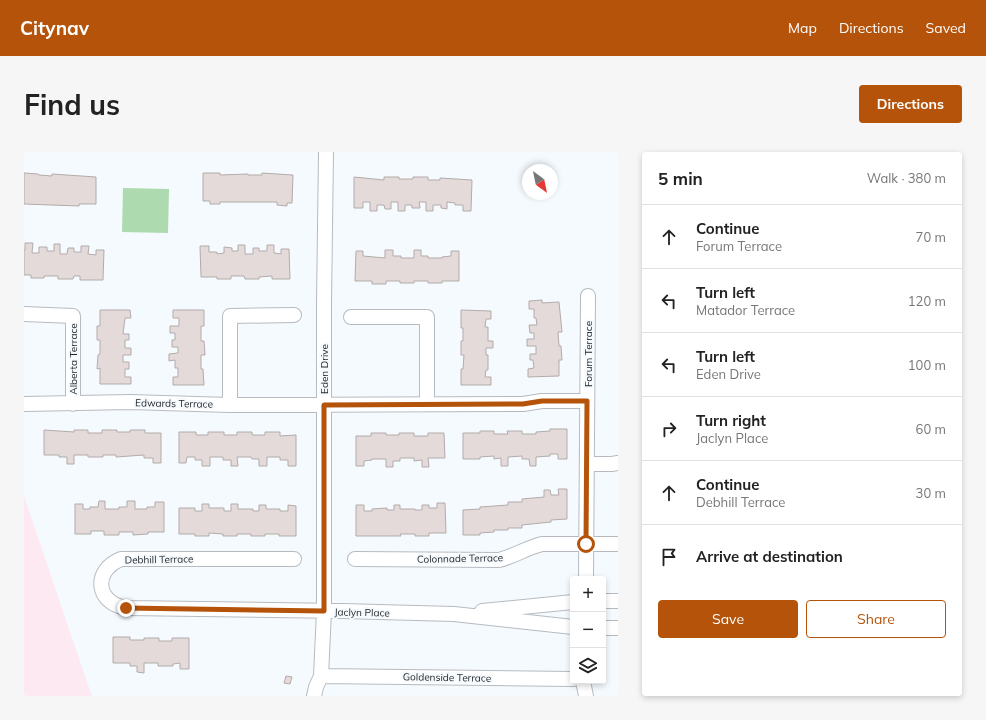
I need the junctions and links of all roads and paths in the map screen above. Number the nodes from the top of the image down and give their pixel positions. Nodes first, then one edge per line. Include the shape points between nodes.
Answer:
1 (326, 152) edge
2 (588, 296) dead end
3 (24, 314) edge
4 (294, 315) dead end
5 (352, 317) dead end
6 (587, 401) junction
7 (24, 404) edge
8 (73, 404) junction
9 (427, 404) junction
10 (230, 405) junction
11 (324, 405) junction
12 (618, 463) edge
13 (587, 464) junction
14 (586, 544) junction
15 (618, 544) edge
16 (294, 559) dead end
17 (355, 559) dead end
18 (586, 576) edge
19 (606, 600) edge
20 (618, 601) edge
21 (570, 602) edge
22 (199, 609) joint
23 (324, 611) junction
24 (454, 614) junction
25 (570, 627) edge
26 (606, 628) edge
27 (618, 628) edge
28 (321, 676) junction
29 (570, 679) edge
30 (584, 684) edge
31 (314, 696) edge
32 (586, 696) edge

1 - 11 street, Eden Drive
2 - 6 street, Forum Terrace
3 - 8 street, Alberta Terrace via 73,316
4 - 10 street via 230,316
5 - 9 street via 427,317
6 - 9 street, Edwards Terrace
6 - 13 street, Forum Terrace
7 - 8 street, Edwards Terrace
8 - 10 street, Edwards Terrace via 130,402
9 - 11 street, Edwards Terrace
10 - 11 street, Edwards Terrace
11 - 23 street, Eden Drive
12 - 13 street
13 - 14 street, Forum Terrace
14 - 15 street, Colonnade Terrace
14 - 17 street, Colonnade Terrace via 542,544 499,560
14 - 18 street, Forum Terrace
16 - 22 street, Debhill Terrace via 121,559 106,568 102,576 101,586 104,595 118,607
19 - 20 street
21 - 24 street, Jaclyn Place
22 - 23 street, Jaclyn Place
23 - 24 street, Jaclyn Place
23 - 28 street, Eden Drive
24 - 25 street, Jaclyn Place
26 - 27 street
28 - 29 street, Goldenside Terrace
28 - 31 street, Eden Drive
30 - 32 street

